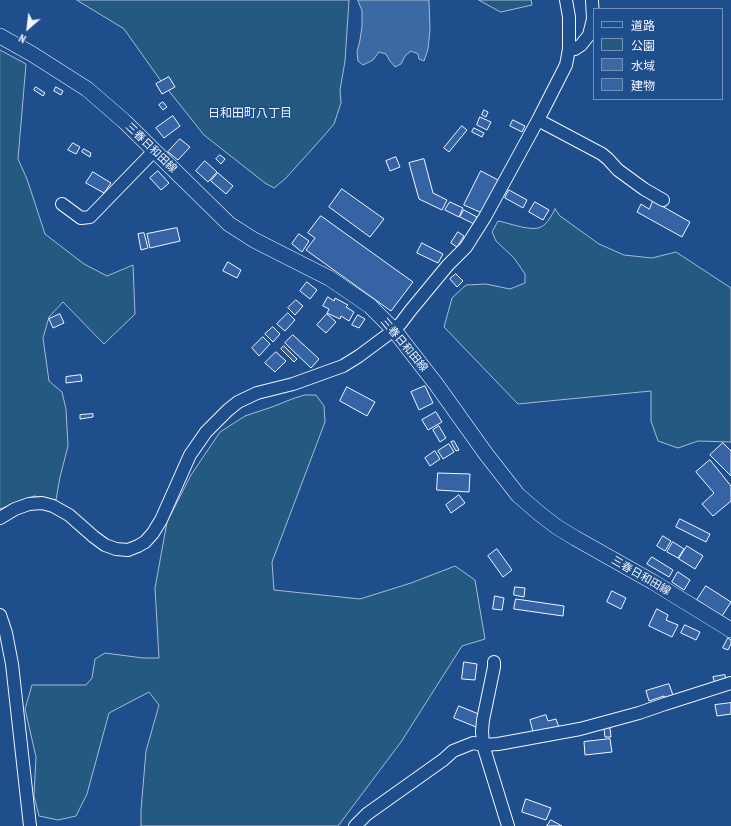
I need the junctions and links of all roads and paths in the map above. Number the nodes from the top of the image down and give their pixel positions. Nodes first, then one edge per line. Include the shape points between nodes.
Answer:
1 (566, 0) edge
2 (592, 0) edge
3 (0, 36) edge
4 (568, 49) junction
5 (538, 120) junction
6 (154, 151) junction
7 (663, 200) dead end
8 (62, 204) dead end
9 (394, 330) junction
10 (0, 518) edge
11 (0, 615) edge
12 (731, 630) edge
13 (494, 662) dead end
14 (731, 683) edge
15 (483, 745) junction
16 (30, 826) edge
17 (355, 826) edge
18 (508, 826) edge

1 - 4 street via 569,17
2 - 4 street via 593,19 588,35 581,45 575,49
3 - 6 main road, 三春日和田線 via 87,88
4 - 5 street via 566,65
5 - 7 street via 602,154 618,170
5 - 9 street via 470,241
6 - 8 street via 90,217 81,218
6 - 9 main road, 三春日和田線 via 229,224 254,240 329,278 370,306
9 - 10 street via 343,366 293,384 257,392 228,410 197,444 161,520 153,533 138,546 128,550 105,545 69,515 42,503 15,509
9 - 12 main road, 三春日和田線 via 518,495 557,527
11 - 16 street via 12,664
13 - 15 street via 483,720
14 - 15 street via 639,714 580,729
15 - 17 street via 473,744 454,751 367,814
15 - 18 street

